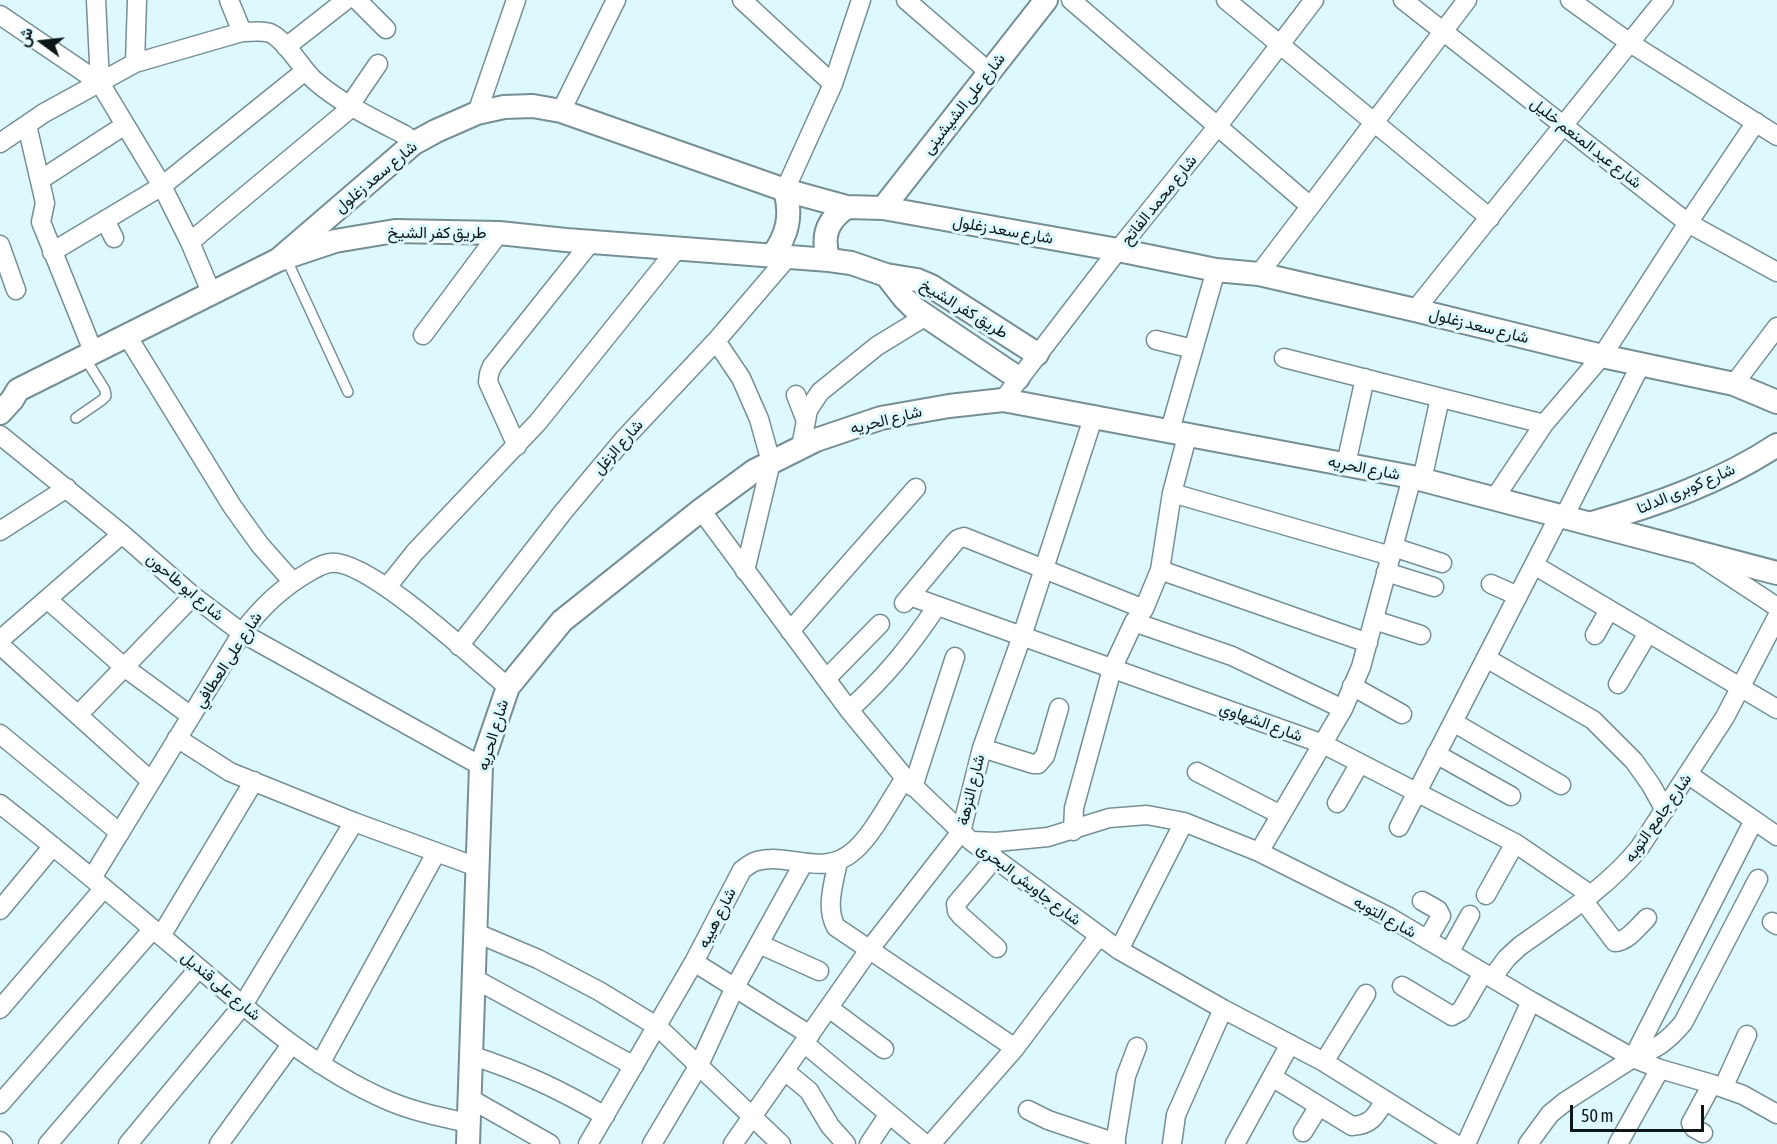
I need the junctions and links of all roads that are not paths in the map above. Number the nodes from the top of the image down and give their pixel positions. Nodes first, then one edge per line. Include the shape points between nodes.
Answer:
1 (96, 0) edge
2 (137, 0) edge
3 (229, 0) edge
4 (346, 0) edge
5 (357, 0) edge
6 (516, 0) edge
7 (616, 0) edge
8 (742, 0) edge
9 (861, 0) edge
10 (906, 0) edge
11 (1046, 0) edge
12 (1071, 0) edge
13 (1226, 0) edge
14 (1314, 0) edge
15 (1403, 0) edge
16 (1467, 0) edge
17 (1570, 0) edge
18 (1664, 0) edge
19 (0, 15) edge
20 (386, 29) dead end
21 (1443, 31) junction
22 (242, 32) junction
23 (1630, 42) junction
24 (1280, 45) junction
25 (286, 47) junction
26 (135, 63) junction
27 (378, 64) dead end
28 (305, 71) junction
29 (989, 72) junction
30 (100, 83) junction
31 (832, 84) junction
32 (351, 106) junction
33 (561, 111) junction
34 (477, 113) junction
35 (1756, 122) junction
36 (1373, 123) junction
37 (27, 125) junction
38 (125, 125) junction
39 (1562, 125) junction
40 (1217, 128) junction
41 (1777, 136) edge
42 (0, 143) edge
43 (414, 143) junction
44 (40, 180) junction
45 (162, 186) junction
46 (785, 190) junction
47 (1310, 206) junction
48 (848, 207) junction
49 (883, 208) junction
50 (1490, 218) junction
51 (105, 220) junction
52 (1688, 223) junction
53 (499, 233) junction
54 (114, 238) dead end
55 (190, 242) junction
56 (591, 242) junction
57 (0, 245) edge
58 (677, 249) junction
59 (1118, 250) junction
60 (52, 252) junction
61 (780, 256) junction
62 (282, 259) junction
63 (829, 260) junction
64 (1216, 270) junction
65 (1777, 272) edge
66 (1259, 274) junction
67 (886, 275) junction
68 (16, 290) dead end
69 (211, 292) junction
70 (1415, 310) junction
71 (926, 316) junction
72 (1777, 327) edge
73 (126, 334) junction
74 (423, 335) dead end
75 (1156, 340) dead end
76 (716, 341) junction
77 (1193, 349) junction
78 (88, 354) junction
79 (1037, 354) junction
80 (1602, 356) junction
81 (1284, 358) dead end
82 (1641, 364) junction
83 (1018, 378) junction
84 (1365, 378) junction
85 (1734, 384) junction
86 (9, 388) edge
87 (348, 392) dead end
88 (796, 395) dead end
89 (1440, 398) junction
90 (1003, 400) junction
91 (1777, 402) edge
92 (0, 412) edge
93 (1094, 415) junction
94 (76, 418) dead end
95 (806, 421) junction
96 (1544, 424) junction
97 (1179, 432) junction
98 (0, 435) edge
99 (1777, 444) edge
100 (517, 446) junction
101 (801, 447) junction
102 (771, 462) junction
103 (1346, 464) junction
104 (1417, 478) junction
105 (67, 488) junction
106 (916, 488) dead end
107 (1172, 493) junction
108 (1494, 499) junction
109 (700, 510) junction
110 (1562, 516) junction
111 (1590, 524) junction
112 (0, 531) edge
113 (122, 534) junction
114 (1690, 550) junction
115 (1390, 558) junction
116 (1442, 563) dead end
117 (1534, 565) junction
118 (1044, 569) junction
119 (1160, 570) junction
120 (745, 571) junction
121 (1777, 573) edge
122 (292, 581) junction
123 (1491, 584) dead end
124 (387, 587) junction
125 (1434, 587) dead end
126 (193, 596) junction
127 (1518, 596) junction
128 (47, 599) junction
129 (937, 606) junction
130 (1777, 607) edge
131 (1609, 610) junction
132 (1139, 615) junction
133 (1777, 617) edge
134 (1374, 620) junction
135 (880, 624) dead end
136 (790, 631) junction
137 (242, 633) junction
138 (1648, 633) junction
139 (1421, 635) dead end
140 (1595, 635) dead end
141 (1022, 636) junction
142 (0, 640) edge
143 (1368, 643) junction
144 (0, 645) edge
145 (459, 646) junction
146 (955, 657) dead end
147 (1486, 658) junction
148 (124, 667) junction
149 (1112, 669) junction
150 (826, 679) junction
151 (1618, 684) dead end
152 (508, 687) junction
153 (1352, 687) junction
154 (1741, 688) junction
155 (1059, 708) dead end
156 (1343, 709) junction
157 (849, 710) junction
158 (1777, 710) edge
159 (1402, 714) dead end
160 (78, 715) junction
161 (191, 716) junction
162 (1453, 722) junction
163 (0, 734) edge
164 (177, 738) junction
165 (1323, 744) junction
166 (982, 748) junction
167 (1436, 754) junction
168 (1360, 763) junction
169 (481, 766) junction
170 (1197, 772) dead end
171 (1689, 775) junction
172 (152, 781) junction
173 (254, 782) junction
174 (909, 783) junction
175 (1561, 785) dead end
176 (1417, 792) junction
177 (1511, 796) dead end
178 (1337, 803) dead end
179 (1, 806) edge
180 (1665, 810) junction
181 (1281, 815) junction
182 (1754, 820) junction
183 (354, 822) junction
184 (1184, 822) junction
185 (1399, 827) dead end
186 (1073, 831) junction
187 (120, 832) junction
188 (966, 836) junction
189 (1777, 836) edge
190 (1515, 843) junction
191 (53, 846) junction
192 (1259, 852) junction
193 (436, 853) junction
194 (994, 858) junction
195 (838, 861) junction
196 (803, 864) junction
197 (477, 867) junction
198 (1758, 879) dead end
199 (98, 883) junction
200 (1486, 895) dead end
201 (1587, 898) junction
202 (1422, 901) dead end
203 (0, 909) edge
204 (1470, 915) dead end
205 (1647, 918) dead end
206 (474, 932) junction
207 (157, 933) junction
208 (1099, 936) junction
209 (1427, 940) junction
210 (759, 944) junction
211 (997, 948) dead end
212 (869, 950) junction
213 (1119, 950) junction
214 (1449, 953) junction
215 (694, 962) junction
216 (199, 968) junction
217 (819, 971) dead end
218 (1488, 976) junction
219 (473, 978) junction
220 (1402, 986) dead end
221 (735, 987) junction
222 (1366, 994) dead end
223 (1531, 1001) junction
224 (243, 1005) junction
225 (829, 1008) junction
226 (0, 1009) edge
227 (1223, 1010) junction
228 (658, 1027) junction
229 (1747, 1035) dead end
230 (807, 1039) junction
231 (1290, 1044) junction
232 (291, 1046) junction
233 (1137, 1047) dead end
234 (1015, 1048) junction
235 (884, 1049) dead end
236 (470, 1055) junction
237 (1633, 1058) junction
238 (1324, 1062) junction
239 (320, 1064) junction
240 (699, 1065) junction
241 (634, 1066) junction
242 (1660, 1069) junction
243 (785, 1071) junction
244 (1272, 1077) junction
245 (1717, 1086) junction
246 (469, 1098) junction
247 (1385, 1100) junction
248 (0, 1104) edge
249 (1319, 1106) junction
250 (1028, 1110) dead end
251 (889, 1114) junction
252 (1777, 1114) edge
253 (605, 1116) junction
254 (753, 1117) junction
255 (1303, 1132) dead end
256 (468, 1133) edge
257 (1703, 1133) dead end
258 (1115, 1143) edge
259 (1450, 1143) edge
260 (48, 1144) edge
261 (128, 1144) edge
262 (219, 1144) edge
263 (550, 1144) edge
264 (588, 1144) edge
265 (652, 1144) edge
266 (733, 1144) edge
267 (781, 1144) edge
268 (846, 1144) edge
269 (869, 1144) edge
270 (926, 1144) edge
271 (931, 1144) edge
272 (1172, 1144) edge
273 (1235, 1144) edge
274 (1466, 1144) edge
275 (1528, 1144) edge
276 (1618, 1144) edge

1 - 30 street
2 - 26 street
3 - 22 street
4 - 25 street
5 - 20 street
6 - 34 street
7 - 33 street
8 - 31 street
9 - 31 street
10 - 29 street
11 - 29 street, شارع على الشيشينى
12 - 40 street
13 - 24 street
14 - 24 street, شارع محمد الفاتح
15 - 21 street, شارع عبد المنعم خليل
16 - 21 street
17 - 23 street
18 - 23 street
19 - 30 street
21 - 36 street
21 - 39 street, شارع عبد المنعم خليل
22 - 25 street via 271,33
22 - 26 street
23 - 35 street
23 - 39 street
24 - 36 street
24 - 40 street, شارع محمد الفاتح
25 - 28 street
26 - 30 street
27 - 32 street
28 - 32 street
28 - 45 street
29 - 49 street, شارع على الشيشينى
30 - 37 street
30 - 38 street
31 - 46 street
32 - 43 street
32 - 55 street
33 - 34 street, شارع سعد زغلول via 533,106
33 - 46 street, شارع سعد زغلول
34 - 43 street, شارع سعد زغلول
35 - 41 street
35 - 52 street
36 - 47 street
36 - 50 street
37 - 42 street
37 - 44 street
38 - 44 street
38 - 45 street
39 - 50 street
39 - 52 street, شارع عبد المنعم خليل
40 - 47 street
40 - 59 street, شارع محمد الفاتح
43 - 62 street, شارع سعد زغلول
44 - 60 street via 45,202 40,222
45 - 51 street
45 - 55 street
46 - 48 street, شارع سعد زغلول
46 - 61 street via 789,204 787,231
47 - 66 street
48 - 49 street, شارع سعد زغلول
48 - 63 street via 829,224 825,248
49 - 59 street, شارع سعد زغلول
50 - 70 street
51 - 54 street
51 - 60 street
52 - 65 street, شارع عبد المنعم خليل
52 - 80 street
53 - 56 street, طريق كفر الشيخ
53 - 62 street, طريق كفر الشيخ via 395,231 335,241
53 - 74 street
55 - 69 street
56 - 58 street, طريق كفر الشيخ
56 - 100 street via 489,374 488,382
57 - 68 street
58 - 61 street, طريق كفر الشيخ
58 - 100 street
59 - 64 street, شارع سعد زغلول
59 - 79 street, شارع محمد الفاتح
60 - 78 street
61 - 63 street, طريق كفر الشيخ
61 - 76 street, شارع الزغل
62 - 69 street, طريق كفر الشيخ
62 - 87 lane
63 - 67 street, طريق كفر الشيخ
64 - 66 street, شارع سعد زغلول
64 - 77 street
66 - 70 street, شارع سعد زغلول
67 - 71 street, طريق كفر الشيخ via 904,298
67 - 79 street, طريق كفر الشيخ via 931,286
69 - 73 street, طريق كفر الشيخ
70 - 80 street, شارع سعد زغلول
71 - 83 street, طريق كفر الشيخ
71 - 95 street via 877,346 820,392
72 - 85 street
73 - 78 street, طريق كفر الشيخ
73 - 122 street via 232,506
75 - 77 street
76 - 102 street via 741,378 759,419
76 - 145 street, شارع الزغل via 562,512
77 - 97 street
78 - 86 street, طريق كفر الشيخ
78 - 94 lane via 106,396
79 - 83 street, شارع محمد الفاتح
80 - 82 street, شارع سعد زغلول
80 - 96 street
81 - 84 street
82 - 85 street, شارع سعد زغلول
82 - 110 street
83 - 90 street, شارع محمد الفاتح
84 - 89 street
84 - 103 street
85 - 91 street, شارع سعد زغلول
86 - 92 street, طريق كفر الشيخ via 12,400
88 - 95 street
89 - 96 street
89 - 104 street
90 - 93 street, شارع الحريه
90 - 101 street, شارع الحريه via 881,418
93 - 97 street, شارع الحريه
93 - 118 street, شارع النزهة
95 - 101 street
96 - 108 street
97 - 103 street, شارع الحريه
97 - 107 street
98 - 105 street, شارع ابو طاحون
99 - 111 street, شارع كوبرى الدلتا via 1684,493
100 - 124 street via 414,552
101 - 102 street, شارع الحريه
102 - 109 street, شارع الحريه
102 - 120 street
103 - 104 street, شارع الحريه
104 - 108 street, شارع الحريه
104 - 115 street
105 - 112 street
105 - 113 street, شارع ابو طاحون
106 - 136 street
107 - 115 street
107 - 119 street
108 - 110 street, شارع الحريه
109 - 120 street, شارع جاويش البحرى
109 - 152 street, شارع الحريه via 562,621
110 - 111 street, شارع الحريه
110 - 117 street
111 - 114 street, شارع الحريه
113 - 126 street, شارع ابو طاحون
113 - 128 street
114 - 121 street, شارع الحريه
114 - 130 street
115 - 116 street
115 - 125 street
115 - 134 street
117 - 127 street
117 - 131 street
118 - 129 street, شارع الشهاوي via 964,537 958,539 907,599
118 - 132 street
118 - 141 street, شارع النزهة
119 - 132 street
119 - 143 street
120 - 136 street, شارع جاويش البحرى
122 - 124 street, شارع على العطافي via 330,562 340,563
122 - 137 street, شارع على العطافي via 273,595
123 - 127 street
124 - 145 street, شارع على العطافي
126 - 137 street, شارع ابو طاحون
126 - 148 street
127 - 147 street
128 - 142 street
128 - 148 street
129 - 141 street, شارع الشهاوي
129 - 157 street via 912,644
131 - 138 street
131 - 140 street
132 - 149 street
132 - 156 street
133 - 154 street, شارع جامع التوبه
134 - 139 street
134 - 143 street
135 - 150 street
136 - 150 street, شارع جاويش البحرى
137 - 161 street, شارع على العطافي
137 - 169 street, شارع ابو طاحون
138 - 151 street
138 - 154 street
141 - 149 street, شارع الشهاوي
141 - 166 street, شارع النزهة
143 - 153 street
144 - 160 street
145 - 152 street, شارع على العطافي
146 - 174 street
147 - 162 street
147 - 180 street via 1593,720 1634,761
148 - 160 street
148 - 161 street
149 - 165 street, شارع الشهاوي
149 - 186 street via 1074,808
150 - 157 street, شارع جاويش البحرى
152 - 169 street, شارع الحريه
153 - 156 street
153 - 159 street
154 - 158 street
154 - 171 street, شارع جامع التوبه
155 - 166 street via 1045,756 1038,764
156 - 165 street
157 - 174 street, شارع جاويش البحرى
160 - 172 street
161 - 164 street, شارع على العطافي
162 - 167 street
162 - 175 street
163 - 187 street
164 - 172 street, شارع على العطافي
164 - 173 street via 230,772
165 - 168 street, شارع الشهاوي
165 - 181 street
166 - 188 street, شارع النزهة
167 - 176 street
167 - 177 street
168 - 176 street, شارع الشهاوي
168 - 178 street
169 - 197 street, شارع الحريه
170 - 181 street
171 - 180 street, شارع جامع التوبه
171 - 182 street
172 - 187 street, شارع على العطافي
173 - 183 street
173 - 207 street
174 - 188 street, شارع جاويش البحرى
174 - 195 street via 854,851
176 - 185 street
176 - 190 street, شارع الشهاوي
179 - 191 street, شارع على قنديل
180 - 201 street, شارع جامع التوبه via 1626,865
181 - 192 street
182 - 189 street
182 - 237 street
183 - 193 street
183 - 224 street
184 - 186 street, شارع التوبه via 1146,815 1118,817
184 - 192 street, شارع التوبه
184 - 213 street
186 - 188 street, شارع التوبه via 1022,841
187 - 199 street, شارع على العطافي
188 - 194 street, شارع جاويش البحرى
188 - 212 street, شارع النزهة
190 - 200 street
190 - 201 street, شارع الشهاوي
191 - 199 street, شارع على قنديل
191 - 203 street
192 - 209 street, شارع التوبه
193 - 197 street
193 - 239 street
194 - 208 street, شارع جاويش البحرى
194 - 211 street via 956,904 961,916
195 - 196 street, شارع هيبه
195 - 212 street via 831,917 836,927
196 - 210 street
196 - 215 street, شارع هيبه via 773,859 756,861 742,870
197 - 206 street, شارع الحريه
198 - 237 street via 1683,1023 1652,1051
199 - 207 street, شارع على قنديل
199 - 226 street, شارع على العطافي
201 - 205 street, شارع الشهاوي via 1615,942
201 - 218 street, شارع جامع التوبه via 1520,946
202 - 209 street via 1441,916
204 - 214 street
206 - 219 street, شارع الحريه
206 - 228 street via 538,959
207 - 216 street, شارع على قنديل
207 - 248 street
208 - 213 street, شارع جاويش البحرى
208 - 234 street
209 - 214 street, شارع التوبه
210 - 217 street
210 - 221 street
212 - 225 street, شارع النزهة
212 - 234 street
213 - 227 street, شارع جاويش البحرى
214 - 218 street, شارع التوبه
215 - 221 street
215 - 228 street, شارع هيبه
216 - 224 street, شارع على قنديل
216 - 260 street
218 - 220 street, شارع جامع التوبه via 1461,1011 1452,1016
218 - 223 street, شارع التوبه
219 - 236 street, شارع الحريه
219 - 241 street
221 - 230 street
221 - 240 street
222 - 238 street
223 - 237 street, شارع التوبه
223 - 274 street
224 - 232 street, شارع على قنديل
224 - 261 street
225 - 230 street, شارع النزهة
225 - 235 street
227 - 231 street, شارع جاويش البحرى
227 - 272 street via 1176,1115
228 - 240 street
228 - 241 street, شارع هيبه
229 - 245 street
230 - 243 street, شارع النزهة
230 - 251 street
231 - 238 street, شارع جاويش البحرى
231 - 244 street
232 - 239 street, شارع على قنديل
232 - 262 street
233 - 258 street via 1126,1076
234 - 271 street
236 - 246 street, شارع الحريه
236 - 253 street via 517,1070
237 - 242 street, شارع التوبه
237 - 275 street via 1566,1101
238 - 247 street, شارع جاويش البحرى
239 - 256 street, شارع على قنديل via 391,1102 429,1114
240 - 254 street
240 - 265 street
241 - 253 street, شارع هيبه
242 - 245 street, شارع التوبه
242 - 276 street
243 - 254 street, شارع النزهة
243 - 268 street via 806,1087
244 - 249 street
244 - 273 street
245 - 252 street, شارع التوبه
245 - 257 street via 1691,1124
246 - 256 street, شارع الحريه
246 - 263 street
247 - 249 street via 1375,1118 1365,1126 1352,1126
247 - 259 street, شارع جاويش البحرى
249 - 255 street
250 - 258 street
251 - 269 street
251 - 270 street
253 - 264 street, شارع هيبه
254 - 266 street, شارع النزهة
254 - 267 street

